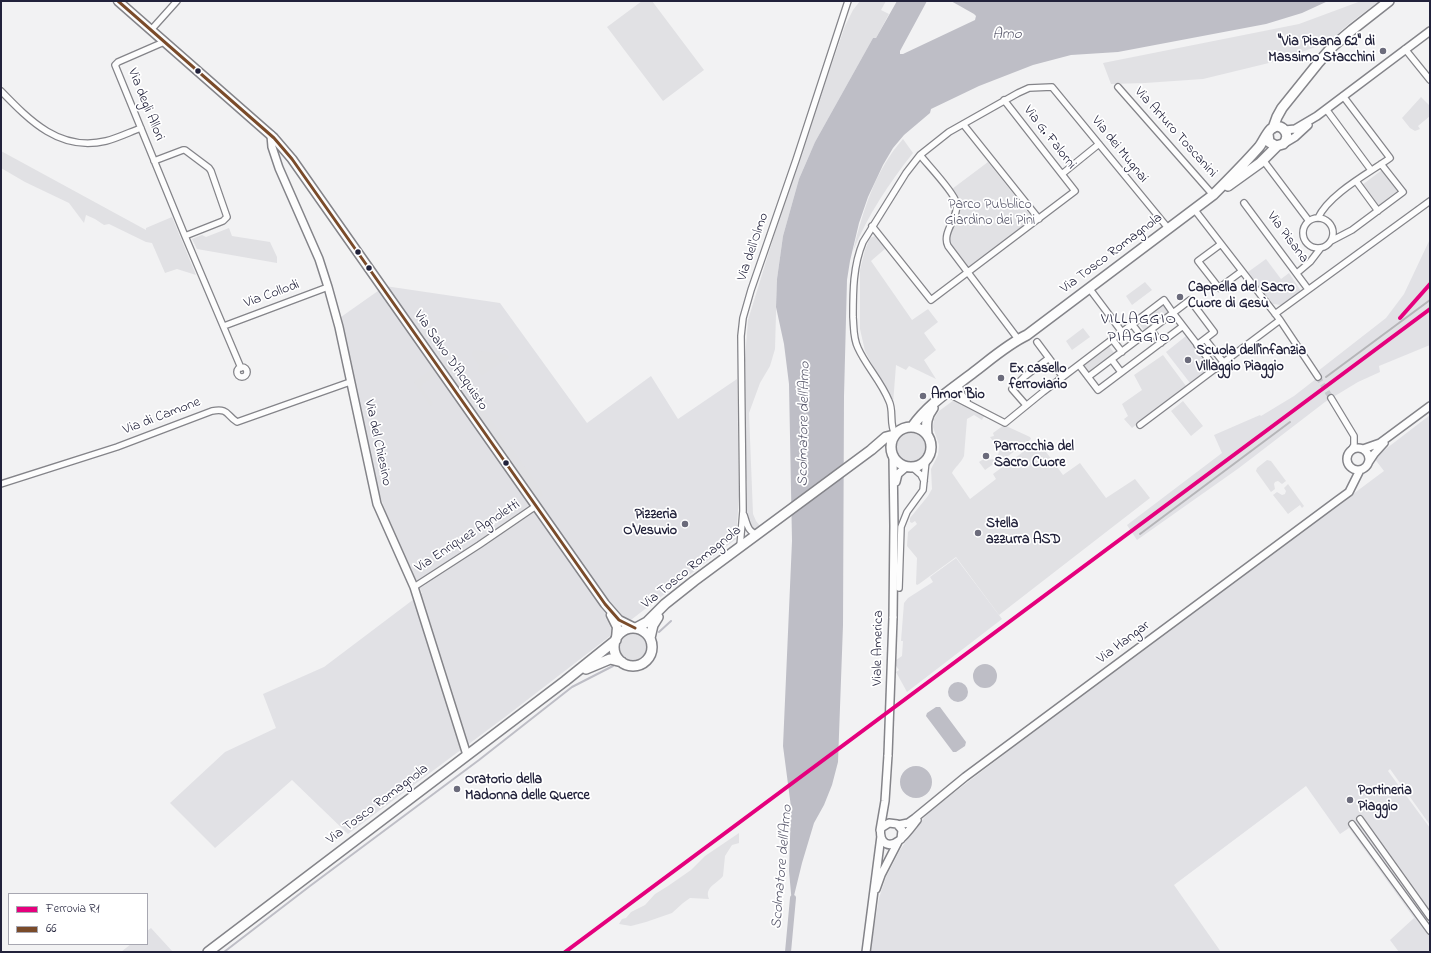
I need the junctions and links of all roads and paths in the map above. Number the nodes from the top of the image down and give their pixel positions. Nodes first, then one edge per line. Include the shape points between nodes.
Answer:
1 (118, 1) edge
2 (177, 1) edge
3 (848, 1) edge
4 (1389, 1) edge
5 (151, 30) junction
6 (1430, 31) edge
7 (164, 42) junction
8 (1405, 49) junction
9 (1430, 80) edge
10 (1118, 87) dead end
11 (1, 91) edge
12 (1343, 96) junction
13 (1004, 100) junction
14 (1326, 109) junction
15 (1315, 117) junction
16 (963, 124) junction
17 (141, 128) junction
18 (1277, 130) junction
19 (271, 135) junction
20 (1099, 144) junction
21 (1281, 145) junction
22 (920, 155) junction
23 (1263, 160) junction
24 (154, 161) junction
25 (1381, 164) junction
26 (1371, 170) junction
27 (1062, 174) junction
28 (1356, 181) junction
29 (1213, 195) junction
30 (1430, 202) edge
31 (1244, 203) dead end
32 (1194, 210) junction
33 (1378, 211) junction
34 (1318, 218) junction
35 (1039, 219) junction
36 (1309, 221) junction
37 (872, 226) junction
38 (1168, 228) junction
39 (1333, 230) junction
40 (1345, 235) junction
41 (185, 236) junction
42 (1331, 241) junction
43 (1221, 244) junction
44 (1310, 246) junction
45 (1320, 248) junction
46 (1310, 262) junction
47 (1242, 271) junction
48 (968, 273) junction
49 (1296, 273) junction
50 (328, 287) junction
51 (1089, 288) junction
52 (1308, 289) junction
53 (1173, 313) junction
54 (1275, 314) junction
55 (1280, 320) junction
56 (1132, 324) junction
57 (224, 326) junction
58 (1183, 326) junction
59 (1151, 330) junction
60 (1122, 332) junction
61 (1023, 337) junction
62 (1142, 337) junction
63 (1112, 339) junction
64 (1205, 339) junction
65 (1036, 342) dead end
66 (1161, 343) junction
67 (1198, 345) junction
68 (1122, 352) junction
69 (1049, 358) junction
70 (1112, 360) junction
71 (1224, 363) junction
72 (1079, 365) junction
73 (241, 368) dead end
74 (1216, 369) junction
75 (1121, 372) junction
76 (1063, 377) junction
77 (1088, 377) junction
78 (1318, 377) tunnel mouth
79 (350, 382) junction
80 (960, 388) junction
81 (951, 395) junction
82 (1331, 398) tunnel mouth
83 (972, 405) junction
84 (1026, 405) junction
85 (1430, 406) edge
86 (1140, 425) dead end
87 (912, 427) junction
88 (894, 434) junction
89 (927, 435) junction
90 (1390, 437) junction
91 (876, 448) junction
92 (1363, 450) junction
93 (1350, 452) junction
94 (893, 456) junction
95 (926, 461) junction
96 (1368, 463) junction
97 (1349, 465) junction
98 (909, 468) junction
99 (1360, 470) junction
100 (925, 483) junction
101 (1, 484) edge
102 (894, 494) junction
103 (1341, 498) junction
104 (536, 506) junction
105 (743, 512) junction
106 (762, 531) junction
107 (740, 546) junction
108 (414, 587) junction
109 (899, 588) dead end
110 (605, 604) junction
111 (612, 617) junction
112 (632, 627) junction
113 (650, 638) junction
114 (616, 639) junction
115 (603, 651) junction
116 (622, 662) junction
117 (565, 681) junction
118 (467, 755) junction
119 (885, 801) junction
120 (924, 812) junction
121 (1360, 819) dead end
122 (896, 824) junction
123 (1352, 824) dead end
124 (880, 834) junction
125 (899, 840) junction
126 (873, 898) junction
127 (1430, 917) edge
128 (1430, 931) edge
129 (208, 952) edge
130 (866, 952) edge

1 - 5 main road, Via Salvo D'Acquisto
2 - 5 street
3 - 105 street, Via dell'Olmo via 742,325
4 - 18 main road, Via Tosco Romagnola via 1352,30 1319,62 1298,90
5 - 7 main road, Via Salvo D'Acquisto
6 - 8 street
7 - 17 street, Via degli Allori via 115,64
7 - 19 main road, Via Salvo D'Acquisto
8 - 9 street
8 - 12 street
10 - 29 street, Via Arturo Toscanini
11 - 17 street via 28,118 64,140 101,142
12 - 14 street
12 - 25 street via 1390,158
13 - 16 street
13 - 20 street, Via dei Mugnai via 1029,88 1052,87
13 - 27 street, Via G. Falorni
14 - 15 street
14 - 26 street
15 - 18 street via 1295,129
15 - 21 street via 1295,137
16 - 22 street
16 - 35 street
17 - 24 street, Via degli Allori
18 - 21 main road via 1287,136
18 - 21 main road via 1269,142
18 - 29 main road, Via Tosco Romagnola
19 - 50 street, Via del Chiesino via 279,168
19 - 104 main road, Via Salvo D'Acquisto via 292,159
20 - 27 street
20 - 38 street, Via dei Mugnai
21 - 23 main road, Via Tosco Romagnola
22 - 37 street
22 - 48 street via 956,201 956,211 946,242
23 - 29 main road, Via Tosco Romagnola
23 - 36 street
24 - 41 street, Via degli Allori
24 - 41 street, Via degli Allori via 185,150 211,171 227,216 223,221
25 - 26 street
25 - 33 street via 1403,192
26 - 28 street
27 - 35 street, Via G. Falorni via 1075,191
28 - 33 street
28 - 34 street via 1330,201
29 - 32 main road, Via Tosco Romagnola
30 - 52 street
31 - 49 street, Via Pisana
32 - 38 main road, Via Tosco Romagnola
32 - 43 street
33 - 40 street
34 - 36 street
34 - 39 street via 1328,222
35 - 48 street
36 - 44 street via 1303,233 1304,240
37 - 48 street via 931,300
37 - 88 street via 863,242 855,268 854,335 858,349 890,403
38 - 51 main road, Via Tosco Romagnola
39 - 40 street
39 - 42 street
40 - 42 street
41 - 57 street, Via degli Allori
42 - 45 street via 1327,246
43 - 47 street
43 - 47 street via 1198,261 1219,288
44 - 45 street
44 - 46 street
45 - 46 street
46 - 49 street
47 - 54 street
48 - 61 street
49 - 52 street, Via Pisana
50 - 57 street, Via Collodi
50 - 79 street, Via del Chiesino
51 - 60 street
51 - 61 main road, Via Tosco Romagnola
52 - 54 street
53 - 56 street via 1164,300
53 - 58 street
53 - 59 street
53 - 64 street via 1190,300 1214,332
54 - 55 street
55 - 71 street
55 - 78 street
56 - 60 street
56 - 62 street
57 - 73 street, Via degli Allori
58 - 66 street
58 - 67 street
59 - 62 street
59 - 66 street
60 - 63 street
61 - 80 main road, Via Tosco Romagnola via 1021,342
61 - 87 main road, Via Tosco Romagnola via 931,405
62 - 68 street
63 - 68 street
63 - 72 street
64 - 67 street
64 - 71 street
65 - 69 street
66 - 75 street
67 - 74 street
68 - 70 street
69 - 76 street
69 - 84 street via 1012,388
70 - 75 street
70 - 77 street
71 - 74 street
72 - 76 street
72 - 77 street
74 - 86 street
75 - 77 street via 1098,390
76 - 84 street
79 - 101 street, Via di Camone via 237,422 227,412 212,411 117,447
79 - 108 street, Via del Chiesino via 377,504
80 - 81 main road, Via Tosco Romagnola
80 - 83 street via 963,397
81 - 83 street
81 - 89 main road, Via Tosco Romagnola via 928,414
82 - 93 street via 1354,436 1354,445
83 - 84 street via 1005,423
85 - 90 street
87 - 88 main road
87 - 89 main road
88 - 91 main road, Via Tosco Romagnola
88 - 94 main road via 890,444
89 - 95 main road via 931,448
90 - 92 street
90 - 96 street
91 - 94 main road via 886,450
91 - 106 main road, Via Tosco Romagnola
92 - 93 street via 1356,449
92 - 96 street via 1368,454
93 - 97 street
94 - 98 main road
94 - 102 street
95 - 98 main road via 921,466
95 - 100 street
96 - 99 street
97 - 99 street
97 - 103 street, Via Hangar via 1350,481
98 - 100 street via 921,474
98 - 102 street via 900,471 897,476
99 - 103 street, Via Hangar via 1348,494
100 - 109 street via 902,524
102 - 119 street, Viale America, bridge via 893,618
103 - 120 street, Via Hangar via 965,777
104 - 108 street, Via Enriquez Agnoletti
104 - 110 main road, Via Salvo D'Acquisto
105 - 106 street, Via dell'Olmo via 749,530 753,533
105 - 107 street, Via dell'Olmo
106 - 107 main road, Via Tosco Romagnola
106 - 113 main road, Via Tosco Romagnola via 759,537 663,611 654,623
107 - 112 main road, Via Tosco Romagnola via 647,622
108 - 118 street, Via del Chiesino
110 - 111 main road
110 - 112 main road via 616,618
111 - 114 main road via 617,627
111 - 115 main road via 612,634
112 - 113 main road via 643,630
112 - 114 main road via 623,631
113 - 116 main road via 652,652 645,662 633,666
114 - 115 main road, Via Tosco Romagnola
114 - 116 main road via 615,652
115 - 117 main road, Via Tosco Romagnola
116 - 117 main road, Via Tosco Romagnola via 613,659 604,661
117 - 118 main road, Via Tosco Romagnola
118 - 129 main road, Via Tosco Romagnola
119 - 122 street, Viale America via 887,813
119 - 124 street, Viale America
120 - 122 street, Via Hangar via 910,821
120 - 125 street, Via Hangar
121 - 127 street
122 - 124 street via 885,825
122 - 125 street, Viale America via 902,830
123 - 128 street
124 - 125 street via 883,841 888,844
124 - 126 street, Viale America
125 - 126 street, Viale America
126 - 130 street, Viale America

